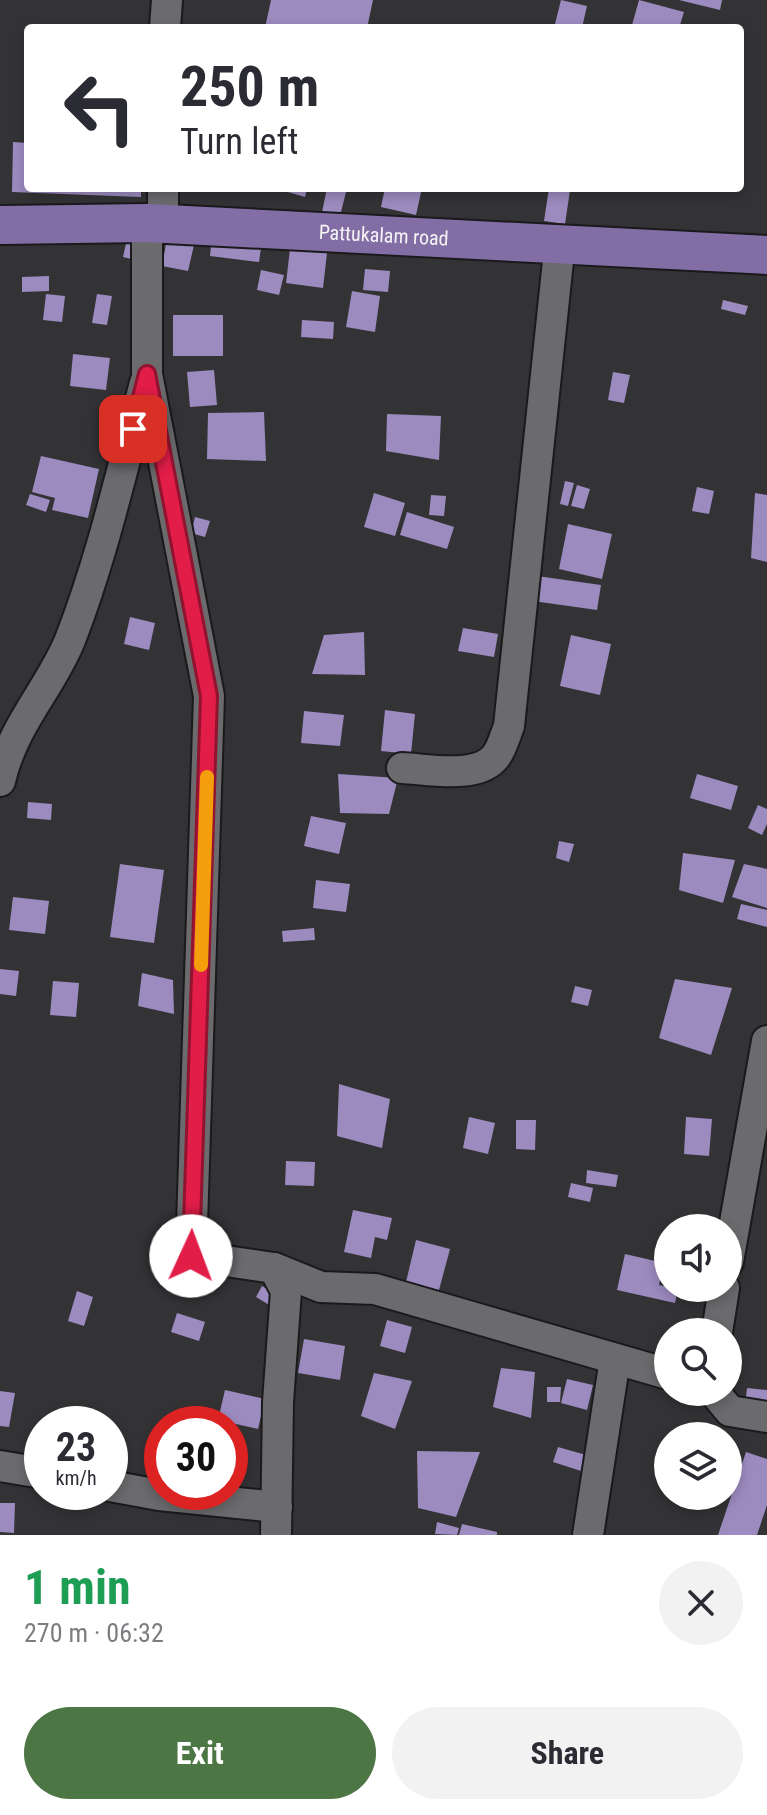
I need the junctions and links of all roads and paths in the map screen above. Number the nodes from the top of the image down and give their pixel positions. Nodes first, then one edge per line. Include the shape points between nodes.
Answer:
1 (167, 0) edge
2 (165, 24) edge
3 (158, 212) edge
4 (0, 225) edge
5 (560, 242) junction
6 (767, 255) edge
7 (147, 374) junction
8 (402, 768) dead end
9 (0, 781) edge
10 (767, 1041) edge
11 (736, 1214) edge
12 (274, 1268) junction
13 (615, 1359) junction
14 (654, 1370) edge
15 (726, 1406) edge
16 (767, 1417) edge
17 (0, 1466) edge
18 (24, 1470) edge
19 (128, 1489) edge
20 (277, 1521) edge
21 (588, 1535) edge

1 - 2 street
3 - 4 main road, Pattukalam road
3 - 5 main road, Pattukalam road
3 - 7 street
5 - 6 main road, Pattukalam road
5 - 8 street via 509,726 488,764 473,769
7 - 9 street via 95,567 69,642 26,712
7 - 12 street via 209,696 191,1256
10 - 11 street
12 - 13 street via 321,1287 375,1289
12 - 20 street via 286,1291
13 - 14 street
13 - 21 street
15 - 16 street
17 - 18 street
19 - 20 street

